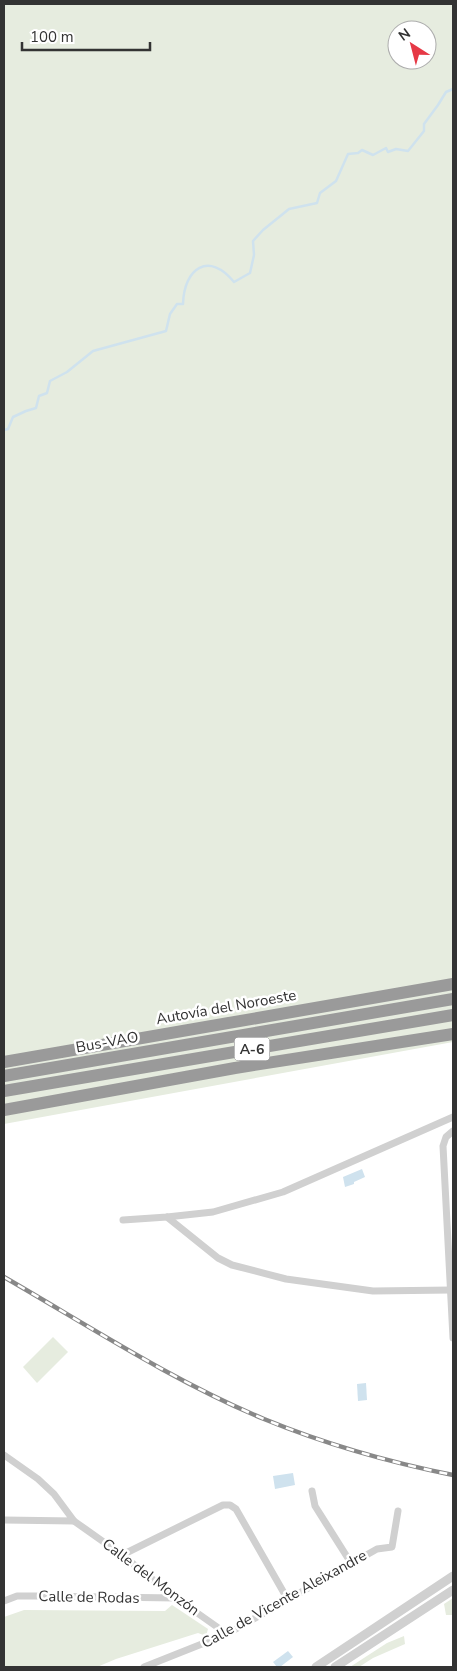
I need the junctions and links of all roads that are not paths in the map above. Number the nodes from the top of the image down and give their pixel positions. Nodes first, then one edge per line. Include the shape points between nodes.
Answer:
1 (453, 984) edge
2 (453, 1000) edge
3 (453, 1015) edge
4 (453, 1028) edge
5 (453, 1034) edge
6 (352, 1049) junction
7 (4, 1062) edge
8 (235, 1068) junction
9 (4, 1076) edge
10 (4, 1091) edge
11 (4, 1103) edge
12 (4, 1110) edge
13 (453, 1118) edge
14 (453, 1131) edge
15 (167, 1217) junction
16 (122, 1220) dead end
17 (451, 1290) junction
18 (453, 1338) edge
19 (4, 1454) edge
20 (312, 1491) dead end
21 (398, 1512) dead end
22 (4, 1520) edge
23 (74, 1521) junction
24 (122, 1555) junction
25 (351, 1563) junction
26 (453, 1576) edge
27 (453, 1590) edge
28 (176, 1598) junction
29 (288, 1600) junction
30 (4, 1601) edge
31 (227, 1634) junction
32 (144, 1667) edge
33 (316, 1667) edge
34 (335, 1667) edge

1 - 7 highway, Autovía del Noroeste / A-6
2 - 9 highway, Bus-VAO
3 - 10 highway, A-6
4 - 6 highway
5 - 6 highway
6 - 8 highway
8 - 11 highway
8 - 12 highway
13 - 15 street via 283,1192 213,1212
14 - 17 street via 443,1146
15 - 16 street
15 - 17 street via 218,1258 232,1265 277,1276 373,1291
17 - 18 street
19 - 23 street, Calle del Monzón via 54,1494
20 - 25 street via 315,1506
21 - 25 street, Calle de Vicente Aleixandre via 392,1547 377,1549
22 - 23 street
23 - 24 street, Calle del Monzón
24 - 28 street, Calle del Monzón
24 - 29 street via 223,1505 230,1505 236,1509
25 - 29 street, Calle de Vicente Aleixandre
26 - 33 street
27 - 34 street
28 - 30 street, Calle de Rodas via 17,1596
28 - 31 street, Calle del Monzón
29 - 31 street, Calle de Vicente Aleixandre
31 - 32 street, Calle de Vicente Aleixandre

